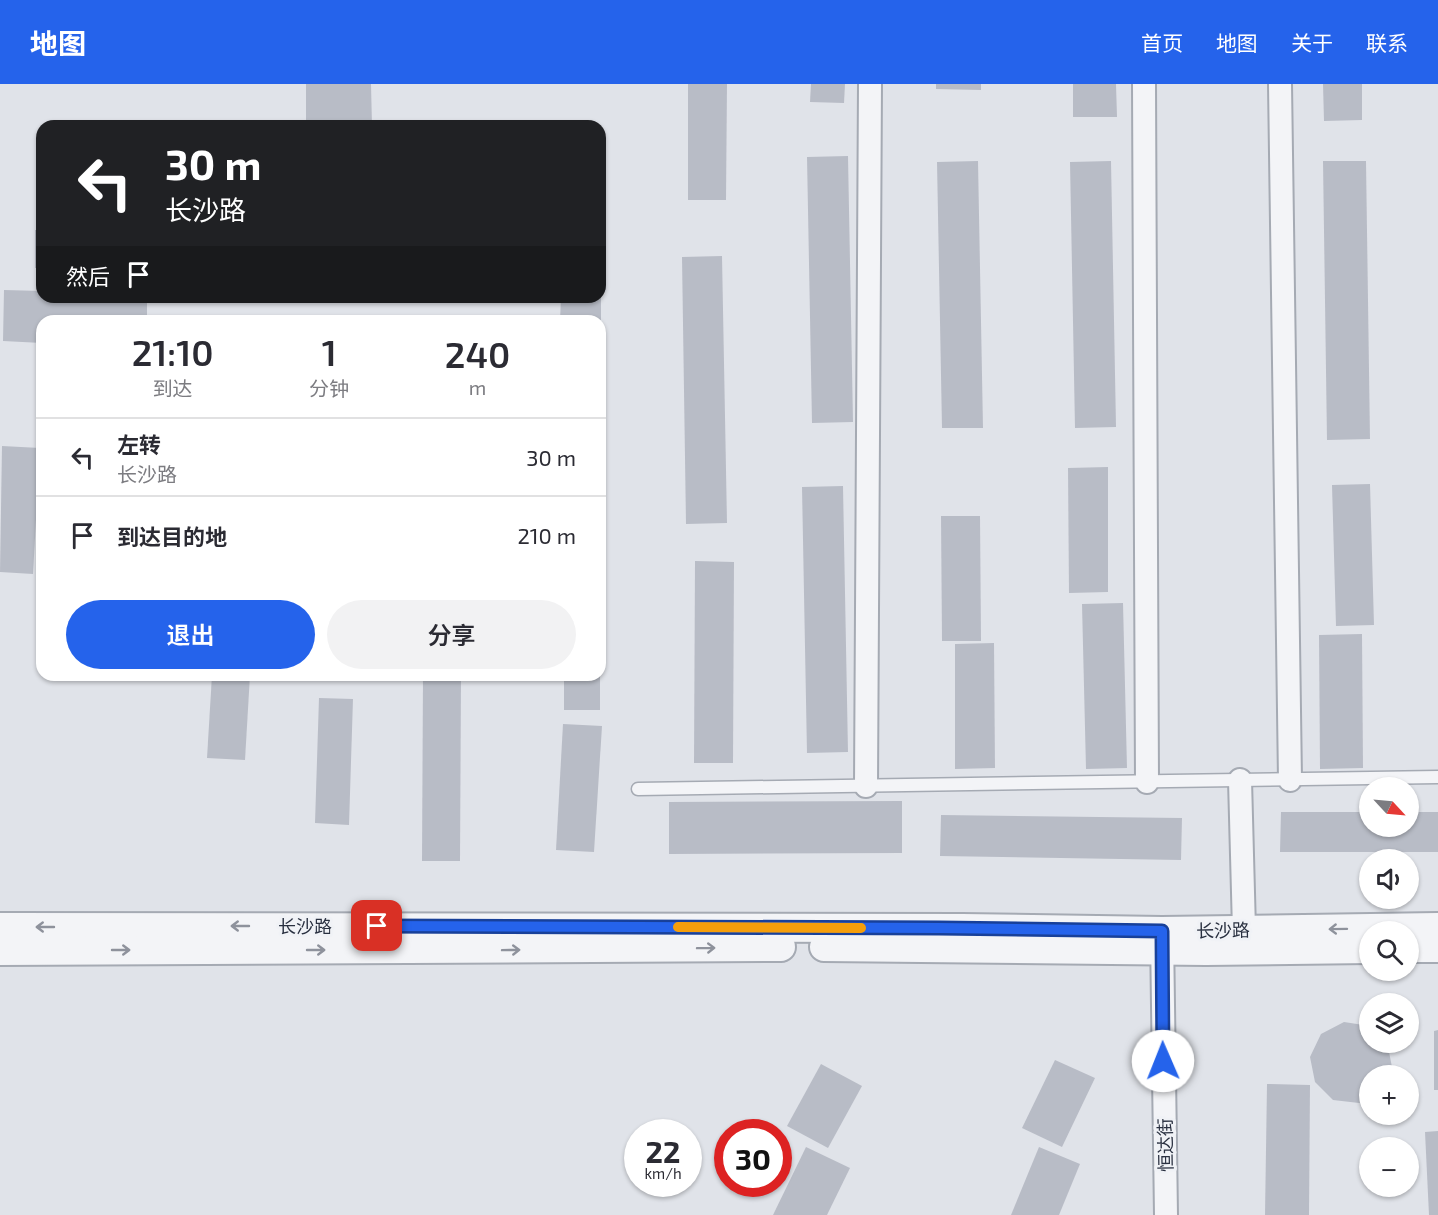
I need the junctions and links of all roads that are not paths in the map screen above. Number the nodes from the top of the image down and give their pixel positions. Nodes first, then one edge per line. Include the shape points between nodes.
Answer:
1 (870, 84) edge
2 (1143, 84) edge
3 (1280, 84) edge
4 (1438, 777) edge
5 (1240, 780) junction
6 (1290, 780) junction
7 (1147, 782) junction
8 (866, 786) junction
9 (638, 789) dead end
10 (0, 927) edge
11 (1438, 927) edge
12 (1244, 930) junction
13 (1162, 941) junction
14 (1419, 948) edge
15 (1438, 948) edge
16 (1359, 949) edge
17 (0, 951) edge
18 (1166, 1215) edge

1 - 8 street
2 - 7 street
3 - 6 street
4 - 6 lane
5 - 6 lane
5 - 7 lane
5 - 12 street
7 - 8 lane
8 - 9 lane
13 -> 10 street, 长沙路 via 938,928
11 -> 12 street, 长沙路
12 - 13 street, 长沙路
13 - 16 street, 长沙路
17 -> 13 street, 长沙路
13 - 18 street, 恒达街
14 - 15 street

